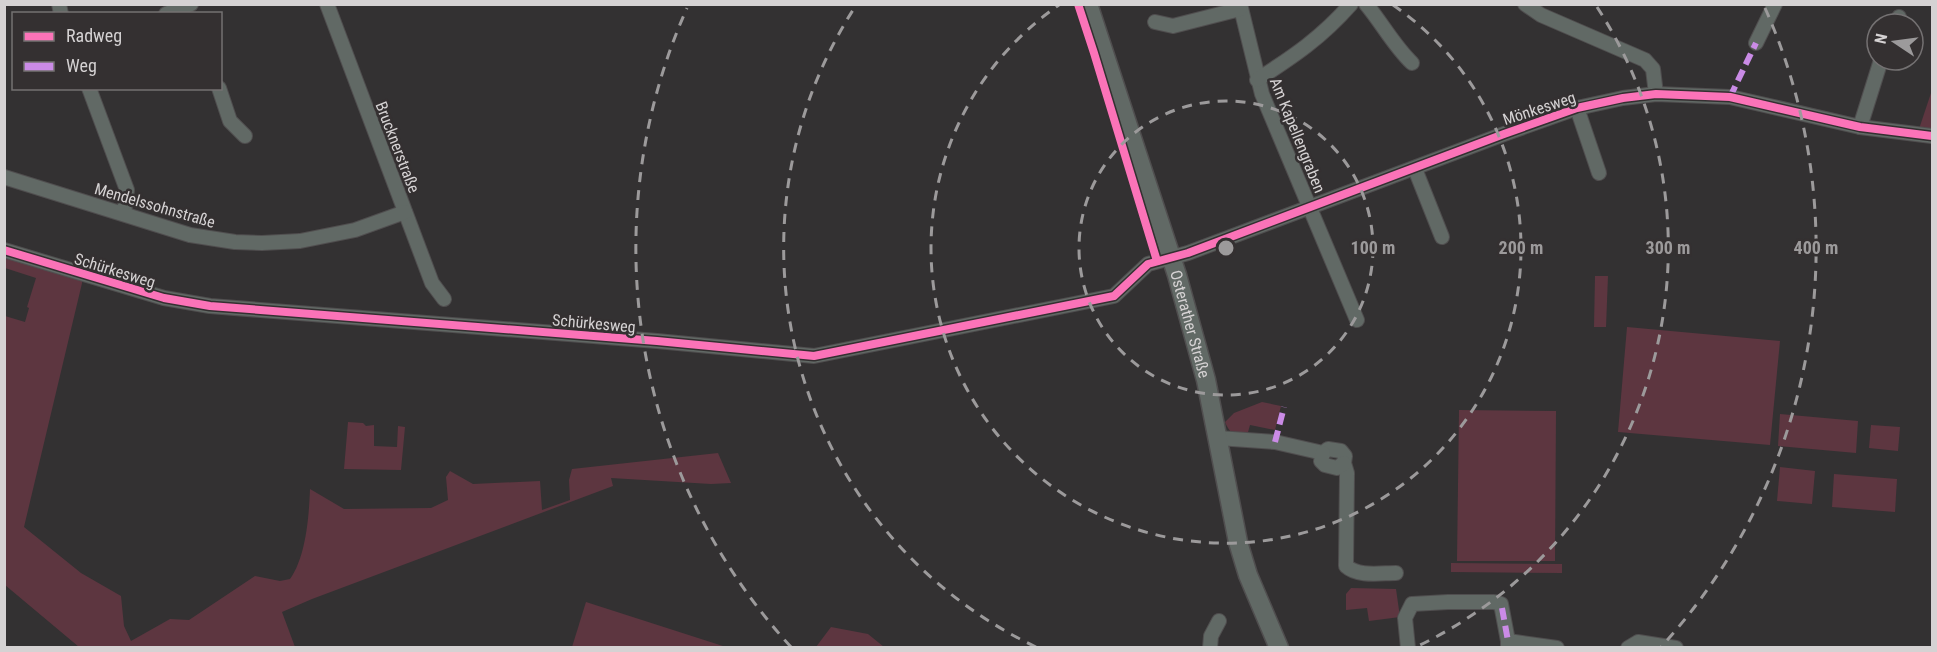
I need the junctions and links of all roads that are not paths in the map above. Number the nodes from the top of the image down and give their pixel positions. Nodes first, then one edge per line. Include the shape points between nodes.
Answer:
1 (327, 4) edge
2 (1088, 4) edge
3 (1350, 4) edge
4 (1366, 4) edge
5 (1525, 4) edge
6 (1775, 4) edge
7 (189, 5) edge
8 (1240, 7) edge
9 (171, 12) edge
10 (1155, 22) dead end
11 (1756, 43) dead end
12 (1412, 63) dead end
13 (1877, 72) edge
14 (1257, 80) junction
15 (90, 90) edge
16 (220, 90) edge
17 (1656, 94) junction
18 (1577, 108) junction
19 (1860, 127) junction
20 (1932, 135) edge
21 (245, 136) dead end
22 (1415, 169) junction
23 (1599, 173) dead end
24 (4, 177) edge
25 (1310, 208) junction
26 (405, 212) junction
27 (124, 214) junction
28 (1442, 237) dead end
29 (4, 250) edge
30 (1170, 257) junction
31 (444, 299) dead end
32 (1357, 320) dead end
33 (1218, 438) junction
34 (1396, 573) dead end
35 (1220, 621) dead end
36 (1508, 644) edge
37 (1210, 648) edge
38 (1280, 648) edge
39 (1408, 648) edge
40 (1557, 648) edge
41 (1628, 648) edge
42 (1676, 648) edge

1 - 26 street, Brucknerstraße
2 - 30 main road, Osterather Straße
3 - 14 street via 1304,50
4 - 12 street
5 - 17 street via 1541,15 1645,60 1653,69
6 - 11 street
7 - 9 street
8 - 10 street via 1173,26
8 - 14 street, Am Kapellengraben
13 - 19 street
14 - 25 street, Am Kapellengraben
15 - 27 street via 127,190
16 - 21 street via 230,121
17 - 18 street, Mönkesweg
17 - 19 street, Mönkesweg via 1730,98
18 - 22 street, Mönkesweg
18 - 23 street
19 - 20 street, Mönkesweg
22 - 25 street, Mönkesweg
22 - 28 street
24 - 27 street, Mendelssohnstraße
25 - 30 street, Mönkesweg via 1188,254
25 - 32 street, Am Kapellengraben
26 - 27 street, Mendelssohnstraße via 355,230 300,241 262,243 190,235
26 - 31 street, Brucknerstraße via 432,283
29 - 30 street, Schürkesweg via 153,295 210,306 814,356 1114,296 1148,264
30 - 33 main road, Osterather Straße via 1206,380
33 - 34 street via 1275,442 1323,453 1321,461 1325,465 1337,468 1344,463 1346,566 1352,572
33 - 38 main road, Osterather Straße via 1236,536 1248,575
35 - 37 street via 1211,636
36 - 39 street via 1501,604 1448,602 1412,604 1405,618
36 - 40 street
41 - 42 street via 1638,642

